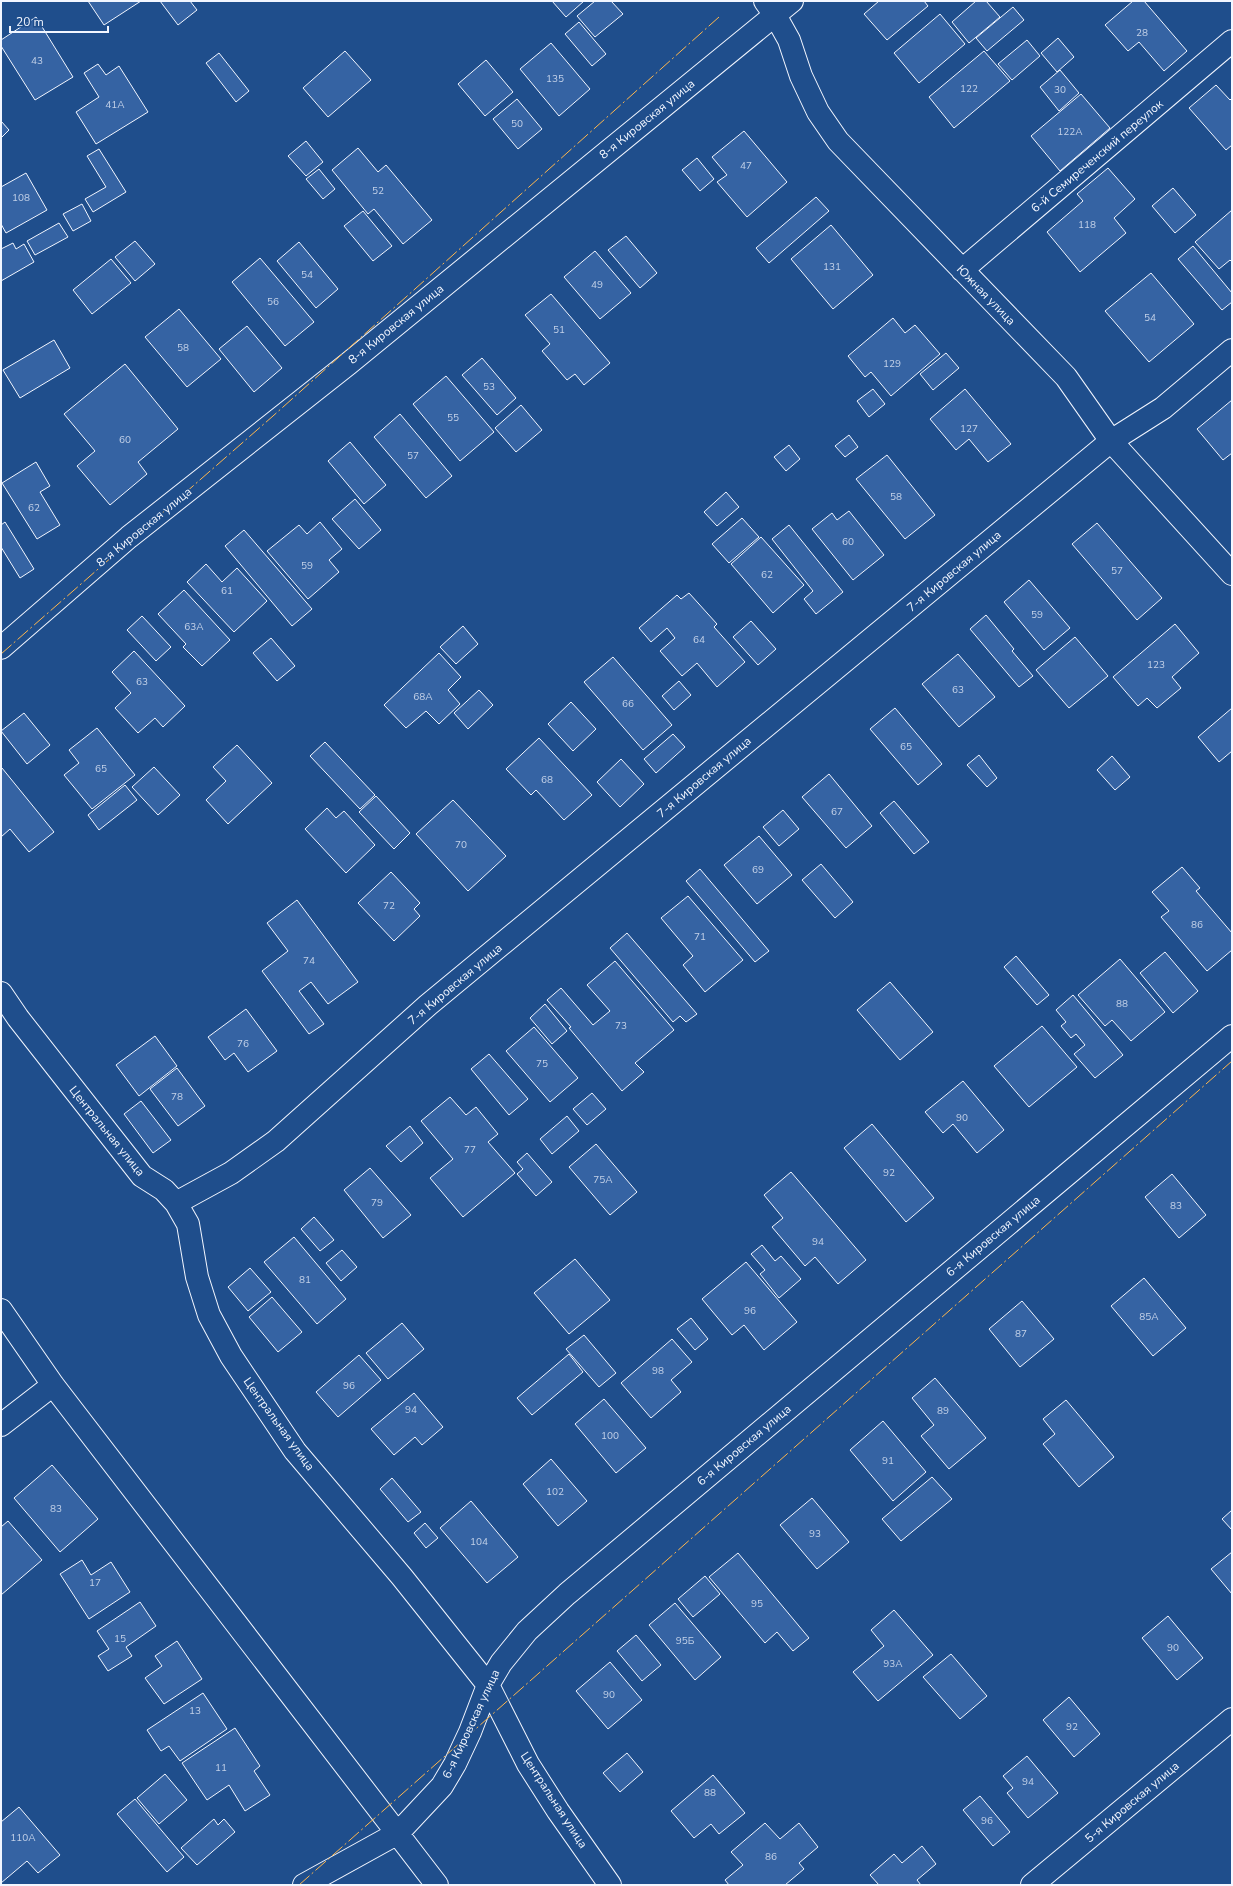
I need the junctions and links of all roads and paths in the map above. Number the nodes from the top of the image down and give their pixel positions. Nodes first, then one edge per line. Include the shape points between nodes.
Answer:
1 (792, 1) edge
2 (770, 8) edge
3 (1232, 41) edge
4 (962, 270) junction
5 (1232, 350) edge
6 (1111, 441) junction
7 (1232, 574) edge
8 (1, 648) edge
9 (1, 994) edge
10 (1232, 1036) edge
11 (176, 1203) junction
12 (1, 1310) edge
13 (53, 1385) junction
14 (1, 1425) edge
15 (488, 1685) junction
16 (1232, 1719) edge
17 (398, 1833) junction
18 (304, 1885) edge
19 (437, 1885) edge
20 (610, 1885) edge
21 (1032, 1885) edge

1 - 2 street, 8-я Кировская улица
2 - 4 street, Южная улица via 789,40 801,76 818,112 838,141
2 - 8 street, 8-я Кировская улица via 348,364 130,537
3 - 4 street, 6-й Семиреченский переулок
4 - 6 street, Южная улица via 1066,378
5 - 6 street, 7-я Кировская улица via 1164,408
6 - 7 street, Южная улица
6 - 11 street, 7-я Кировская улица via 428,1005 276,1141 231,1173
9 - 11 street, Центральная улица via 142,1176 164,1190
10 - 15 street, 6-я Кировская улица via 566,1594 527,1631 501,1663
11 - 15 street, Центральная улица via 188,1224 197,1276 209,1315 231,1356 295,1451
12 - 13 street
13 - 14 street
13 - 17 street
15 - 17 street, 6-я Кировская улица via 470,1732 442,1786
15 - 20 street, Центральная улица via 528,1764
16 - 21 street, 5-я Кировская улица
17 - 18 street, 6-я Кировская улица
17 - 19 street

